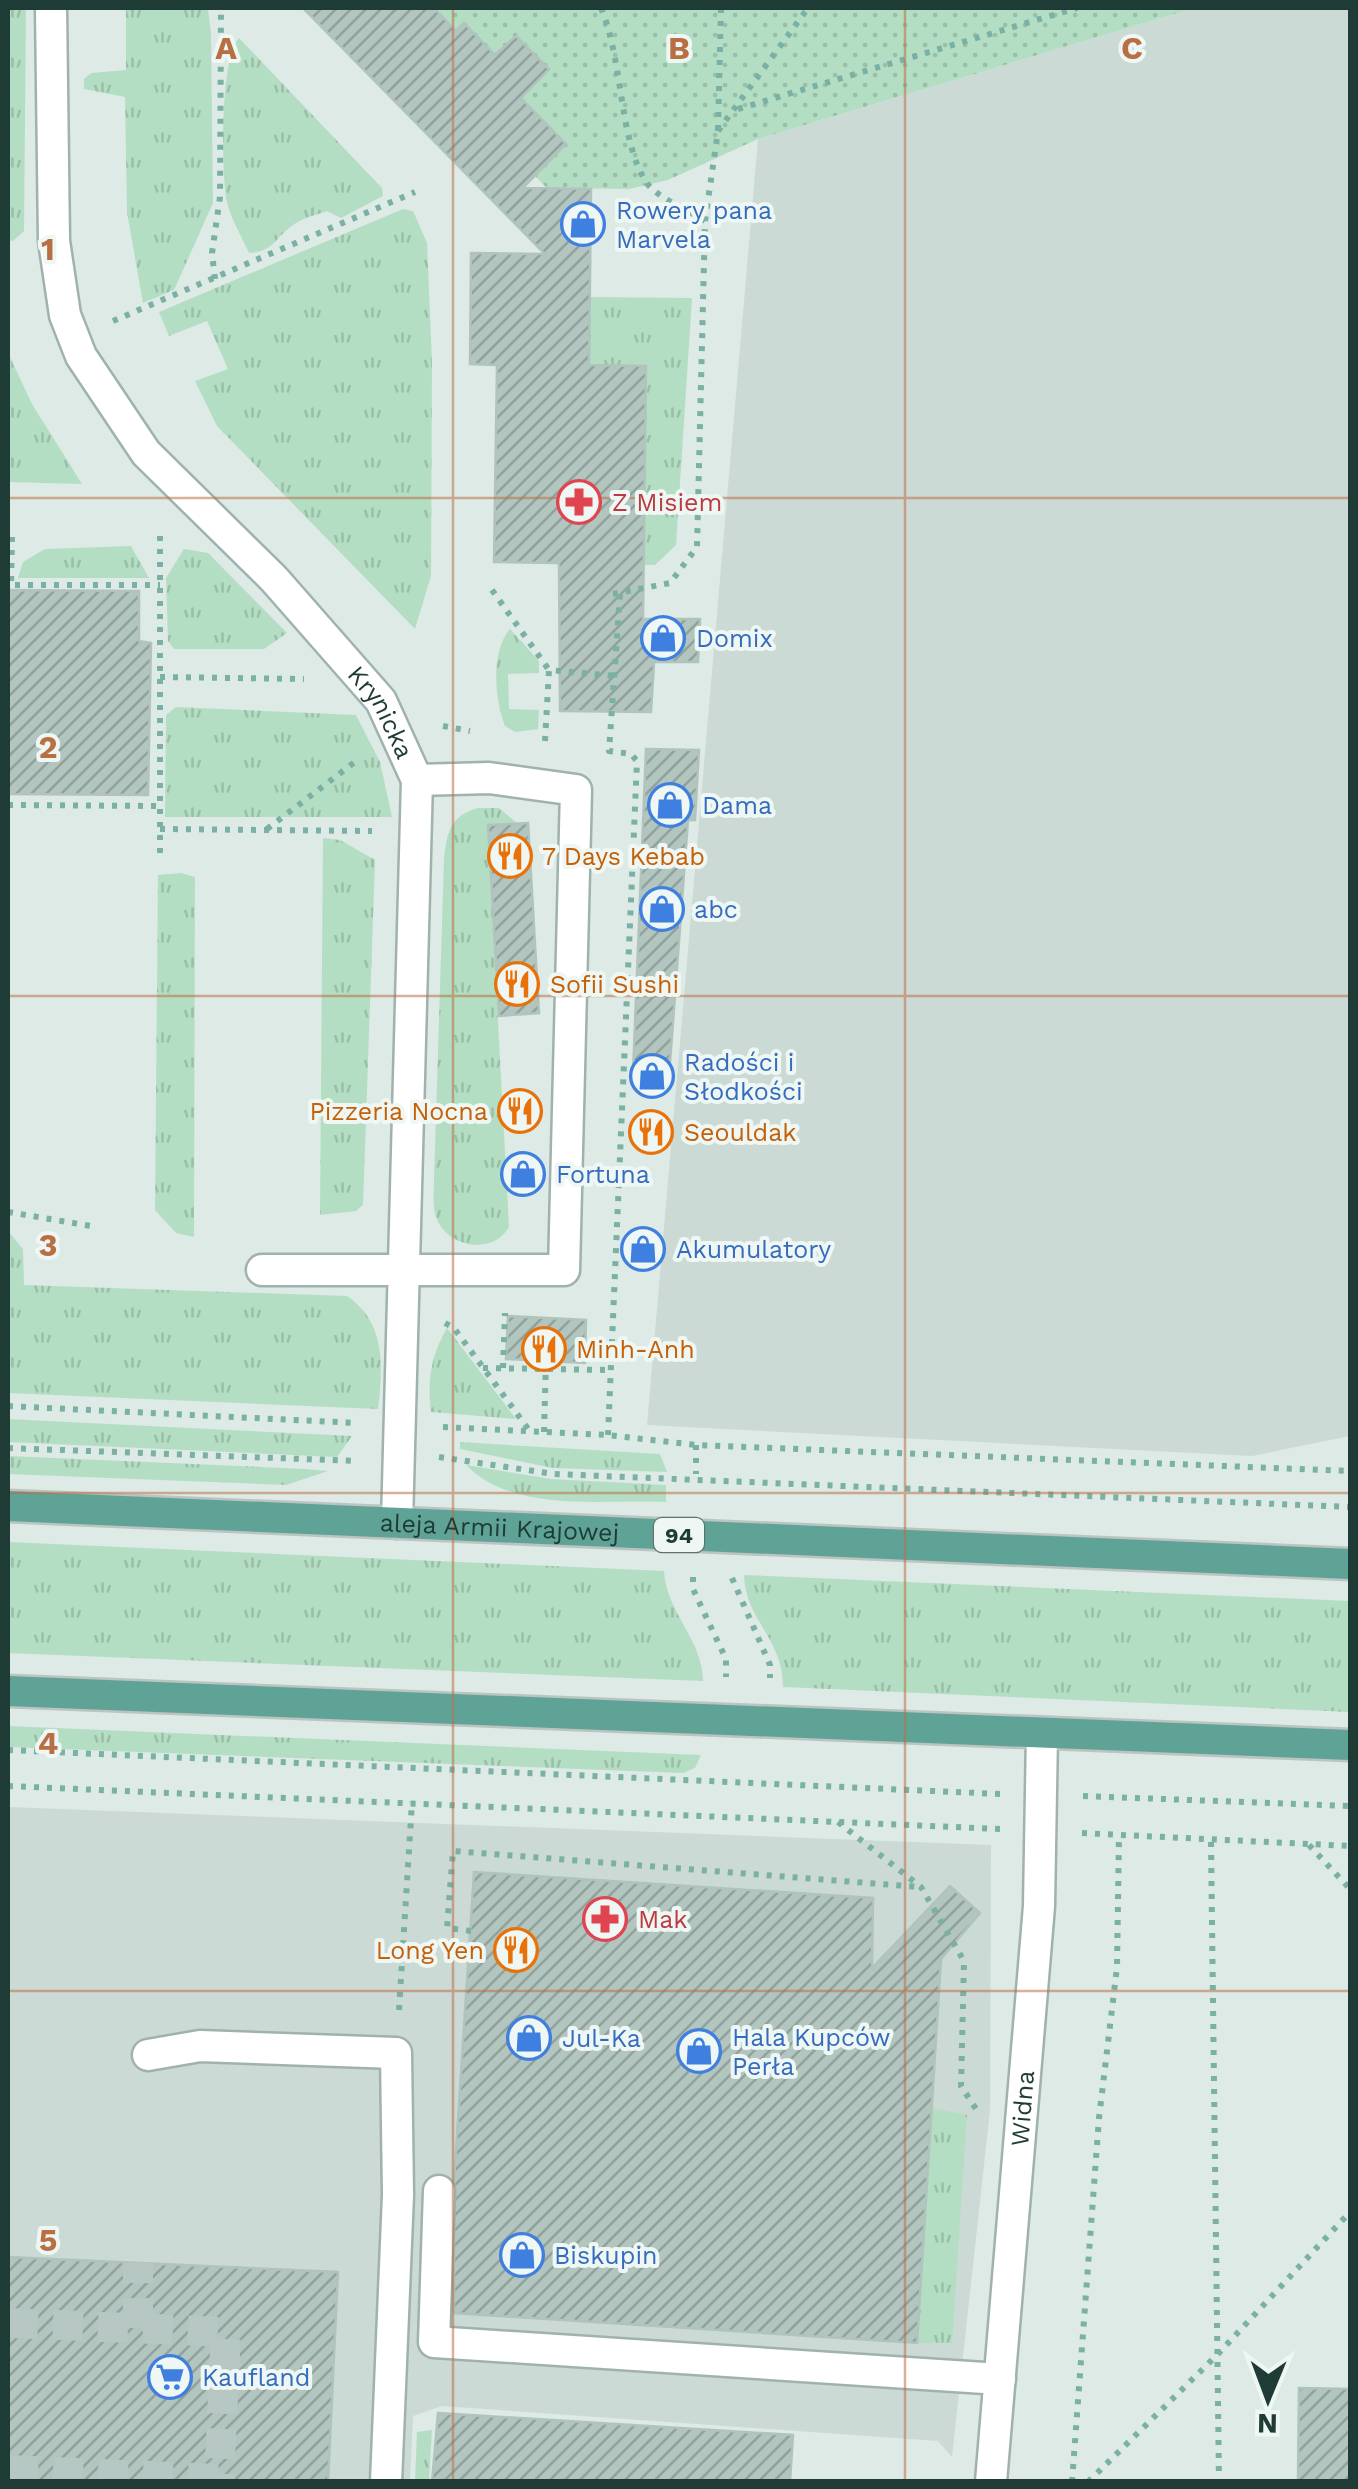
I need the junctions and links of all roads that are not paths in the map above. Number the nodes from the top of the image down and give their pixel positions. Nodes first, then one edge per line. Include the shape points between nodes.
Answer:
1 (52, 8) edge
2 (417, 780) junction
3 (262, 1270) dead end
4 (405, 1270) junction
5 (8, 1506) edge
6 (397, 1523) junction
7 (1350, 1564) edge
8 (8, 1691) edge
9 (1042, 1732) junction
10 (1350, 1745) edge
11 (148, 2054) dead end
12 (438, 2190) dead end
13 (1000, 2379) junction
14 (386, 2482) edge
15 (991, 2482) edge

1 - 2 street, Krynicka via 54,241 72,338 92,379 146,454 274,579 362,680 397,730
2 - 4 street, Krynicka
2 - 4 street via 489,778 576,790 564,1270
3 - 4 street
4 - 6 street, Krynicka
5 - 6 main road, aleja Armii Krajowej / 94
6 - 7 main road, aleja Armii Krajowej / 94
8 - 9 main road
9 - 10 main road
9 - 13 street, Widna via 1039,1906
11 - 14 street via 200,2046 396,2053 398,2196
12 - 13 street via 434,2342
13 - 15 street, Widna

